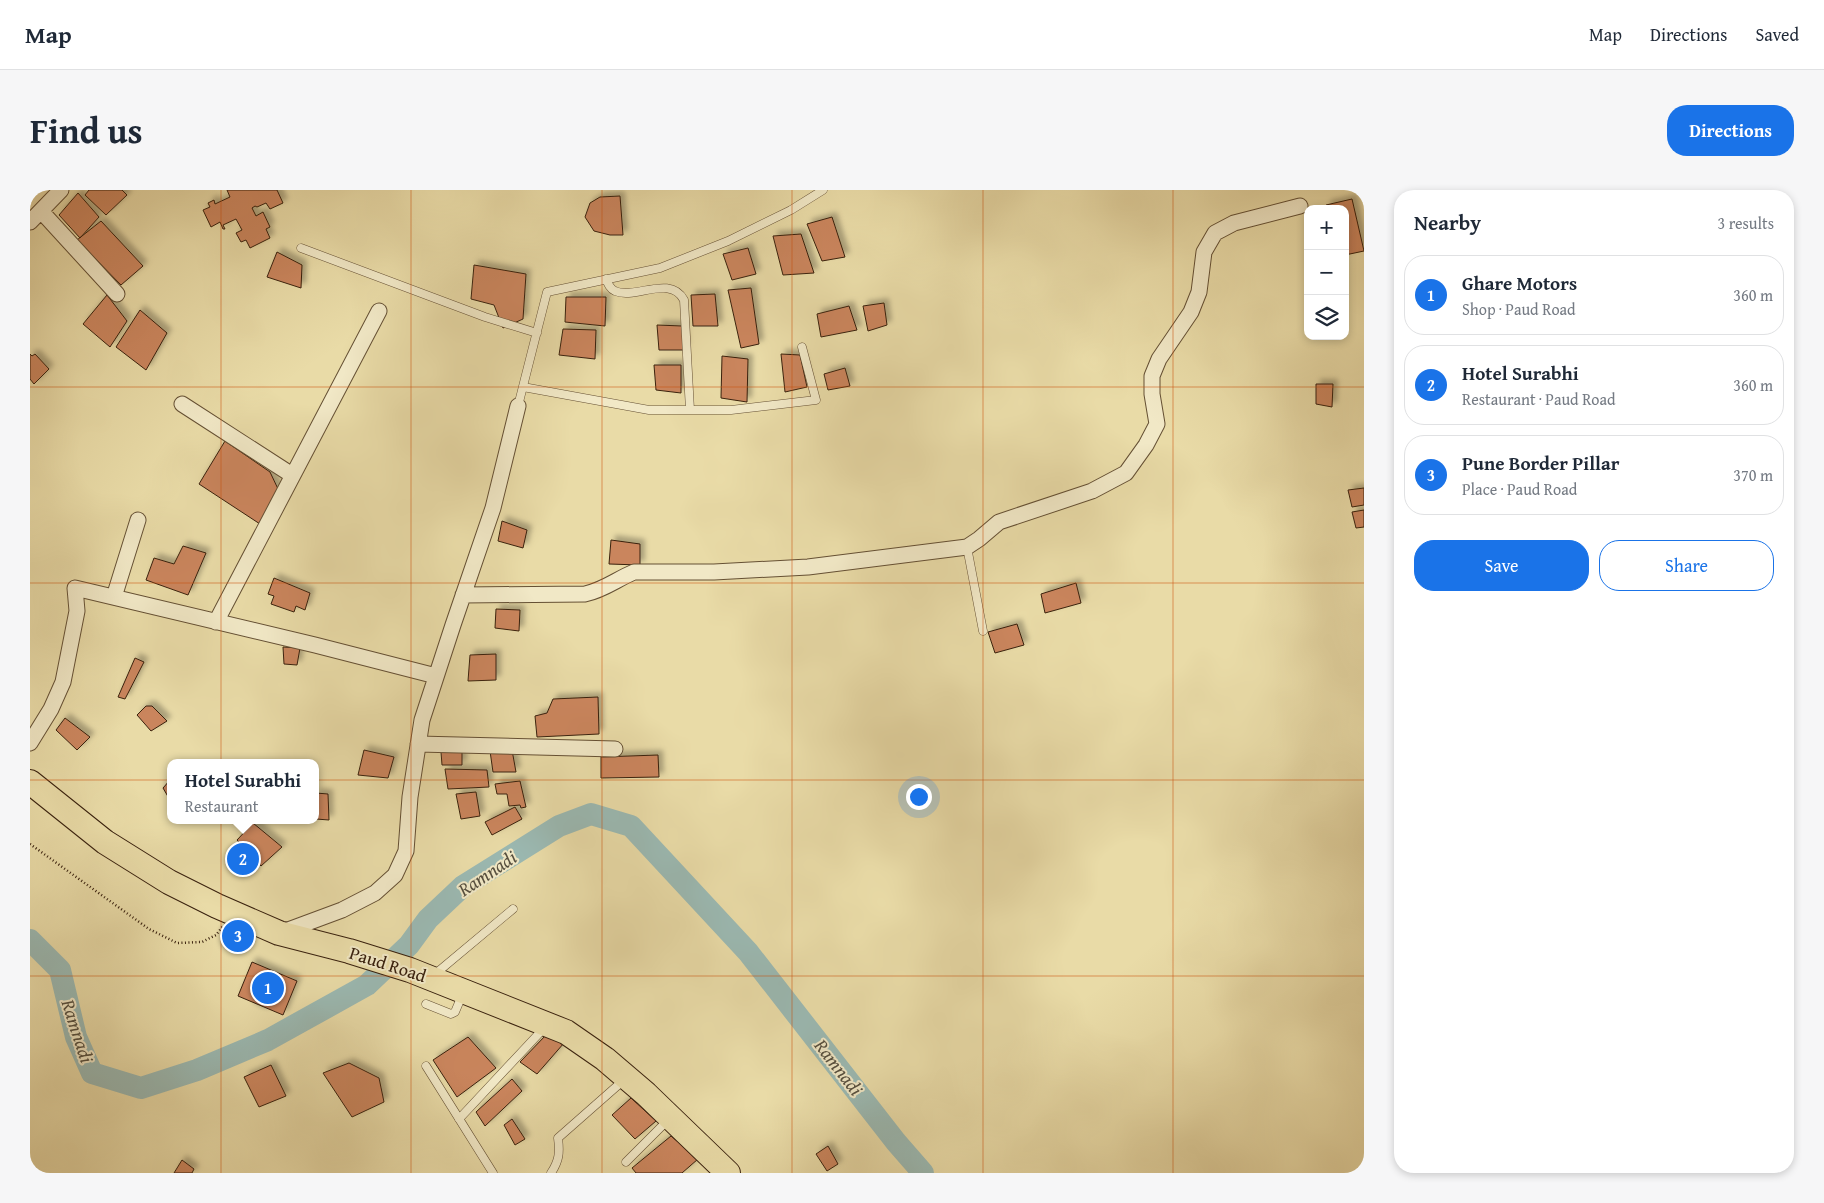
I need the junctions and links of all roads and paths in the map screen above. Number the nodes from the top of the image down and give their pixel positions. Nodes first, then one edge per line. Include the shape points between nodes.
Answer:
1 (61, 190) edge
2 (823, 190) edge
3 (44, 201) edge
4 (1300, 206) dead end
5 (30, 222) edge
6 (301, 248) dead end
7 (606, 280) junction
8 (117, 294) dead end
9 (379, 311) dead end
10 (537, 333) junction
11 (802, 347) dead end
12 (523, 387) junction
13 (182, 404) dead end
14 (518, 406) joint
15 (690, 410) junction
16 (292, 475) junction
17 (138, 520) dead end
18 (967, 547) junction
19 (463, 595) junction
20 (114, 597) junction
21 (216, 622) junction
22 (983, 631) dead end
23 (436, 676) junction
24 (30, 743) edge
25 (418, 744) junction
26 (616, 749) dead end
27 (30, 782) edge
28 (30, 844) edge
29 (513, 909) dead end
30 (232, 912) junction
31 (279, 933) junction
32 (420, 974) junction
33 (464, 991) junction
34 (426, 1004) dead end
35 (548, 1024) junction
36 (426, 1066) dead end
37 (626, 1077) junction
38 (459, 1118) junction
39 (671, 1118) junction
40 (626, 1162) dead end
41 (493, 1173) edge
42 (551, 1173) edge
43 (728, 1173) edge

1 - 3 street
2 - 7 lane via 728,241 660,268
3 - 5 street
3 - 8 street
4 - 18 street via 1234,223 1215,233 1204,252 1199,292 1191,312 1159,359 1152,376 1157,424 1126,473 1092,491 999,522
6 - 10 lane via 476,314
7 - 10 lane via 547,292
7 - 15 lane via 610,288 621,293 668,288 681,295 684,300
9 - 16 street
10 - 12 lane
11 - 15 lane via 816,400 731,410
12 - 14 lane
12 - 15 lane via 649,410
13 - 16 street
14 - 19 street via 493,508
16 - 21 street
17 - 20 street
18 - 19 street via 808,567 634,572 599,592 585,594
18 - 22 lane
19 - 23 street
20 - 21 street
20 - 24 street via 75,588 77,611 63,682
21 - 23 street
23 - 25 street
25 - 26 street
25 - 31 street via 406,851 395,875 375,893 342,910
27 - 30 main road, Paud Road via 105,842 169,882
28 - 30 path via 149,929 177,943 202,942 216,935
29 - 32 lane
30 - 31 main road, Paud Road
31 - 32 main road, Paud Road
32 - 33 main road, Paud Road
33 - 34 lane via 451,1014
33 - 35 main road, Paud Road
35 - 37 main road, Paud Road via 605,1059
35 - 38 lane
36 - 38 lane
37 - 39 main road, Paud Road
37 - 42 lane via 558,1138 560,1153
38 - 41 lane
39 - 40 lane
39 - 43 main road, Paud Road

